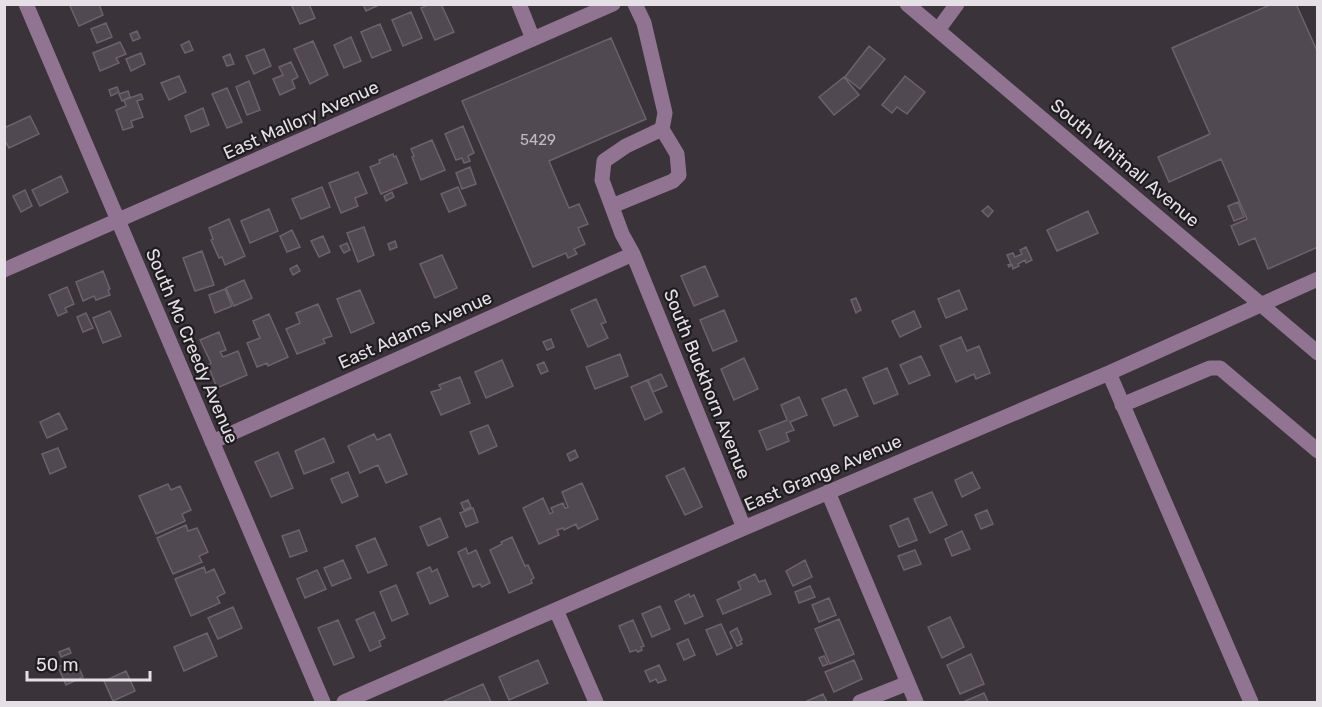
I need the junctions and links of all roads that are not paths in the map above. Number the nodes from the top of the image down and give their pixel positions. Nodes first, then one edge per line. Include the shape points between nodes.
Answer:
1 (26, 4) edge
2 (519, 4) edge
3 (613, 4) edge
4 (635, 4) edge
5 (907, 4) edge
6 (957, 4) edge
7 (938, 30) junction
8 (533, 39) junction
9 (662, 129) junction
10 (612, 207) junction
11 (117, 222) junction
12 (633, 254) junction
13 (4, 270) edge
14 (1317, 279) edge
15 (1261, 303) junction
16 (1317, 353) edge
17 (1109, 373) junction
18 (1122, 405) junction
19 (212, 442) junction
20 (1317, 451) edge
21 (828, 492) junction
22 (744, 528) junction
23 (556, 610) junction
24 (908, 683) junction
25 (323, 702) edge
26 (344, 702) edge
27 (596, 702) edge
28 (860, 702) edge
29 (916, 702) edge
30 (1251, 702) edge

1 - 11 street, South Mc Creedy Avenue
2 - 8 street
3 - 8 street, East Mallory Avenue
4 - 9 street via 644,22 665,113
5 - 7 street, South Whitnall Avenue
6 - 7 street
7 - 15 street, South Whitnall Avenue
8 - 11 street, East Mallory Avenue
9 - 10 street, South Buckhorn Avenue via 604,161 602,180
9 - 10 street via 677,154 679,175 674,181
10 - 12 street, South Buckhorn Avenue
11 - 13 street, East Mallory Avenue
11 - 19 street, South Mc Creedy Avenue
12 - 19 street, East Adams Avenue
12 - 22 street, South Buckhorn Avenue
14 - 15 street, East Grange Avenue
15 - 16 street, South Whitnall Avenue
15 - 17 street, East Grange Avenue
17 - 18 street
17 - 21 street, East Grange Avenue
18 - 20 street via 1210,368 1220,369
18 - 30 street
19 - 25 street, South Mc Creedy Avenue
21 - 22 street, East Grange Avenue
21 - 24 street
22 - 23 street, East Grange Avenue
23 - 26 street, East Grange Avenue
23 - 27 street
24 - 28 street
24 - 29 street

